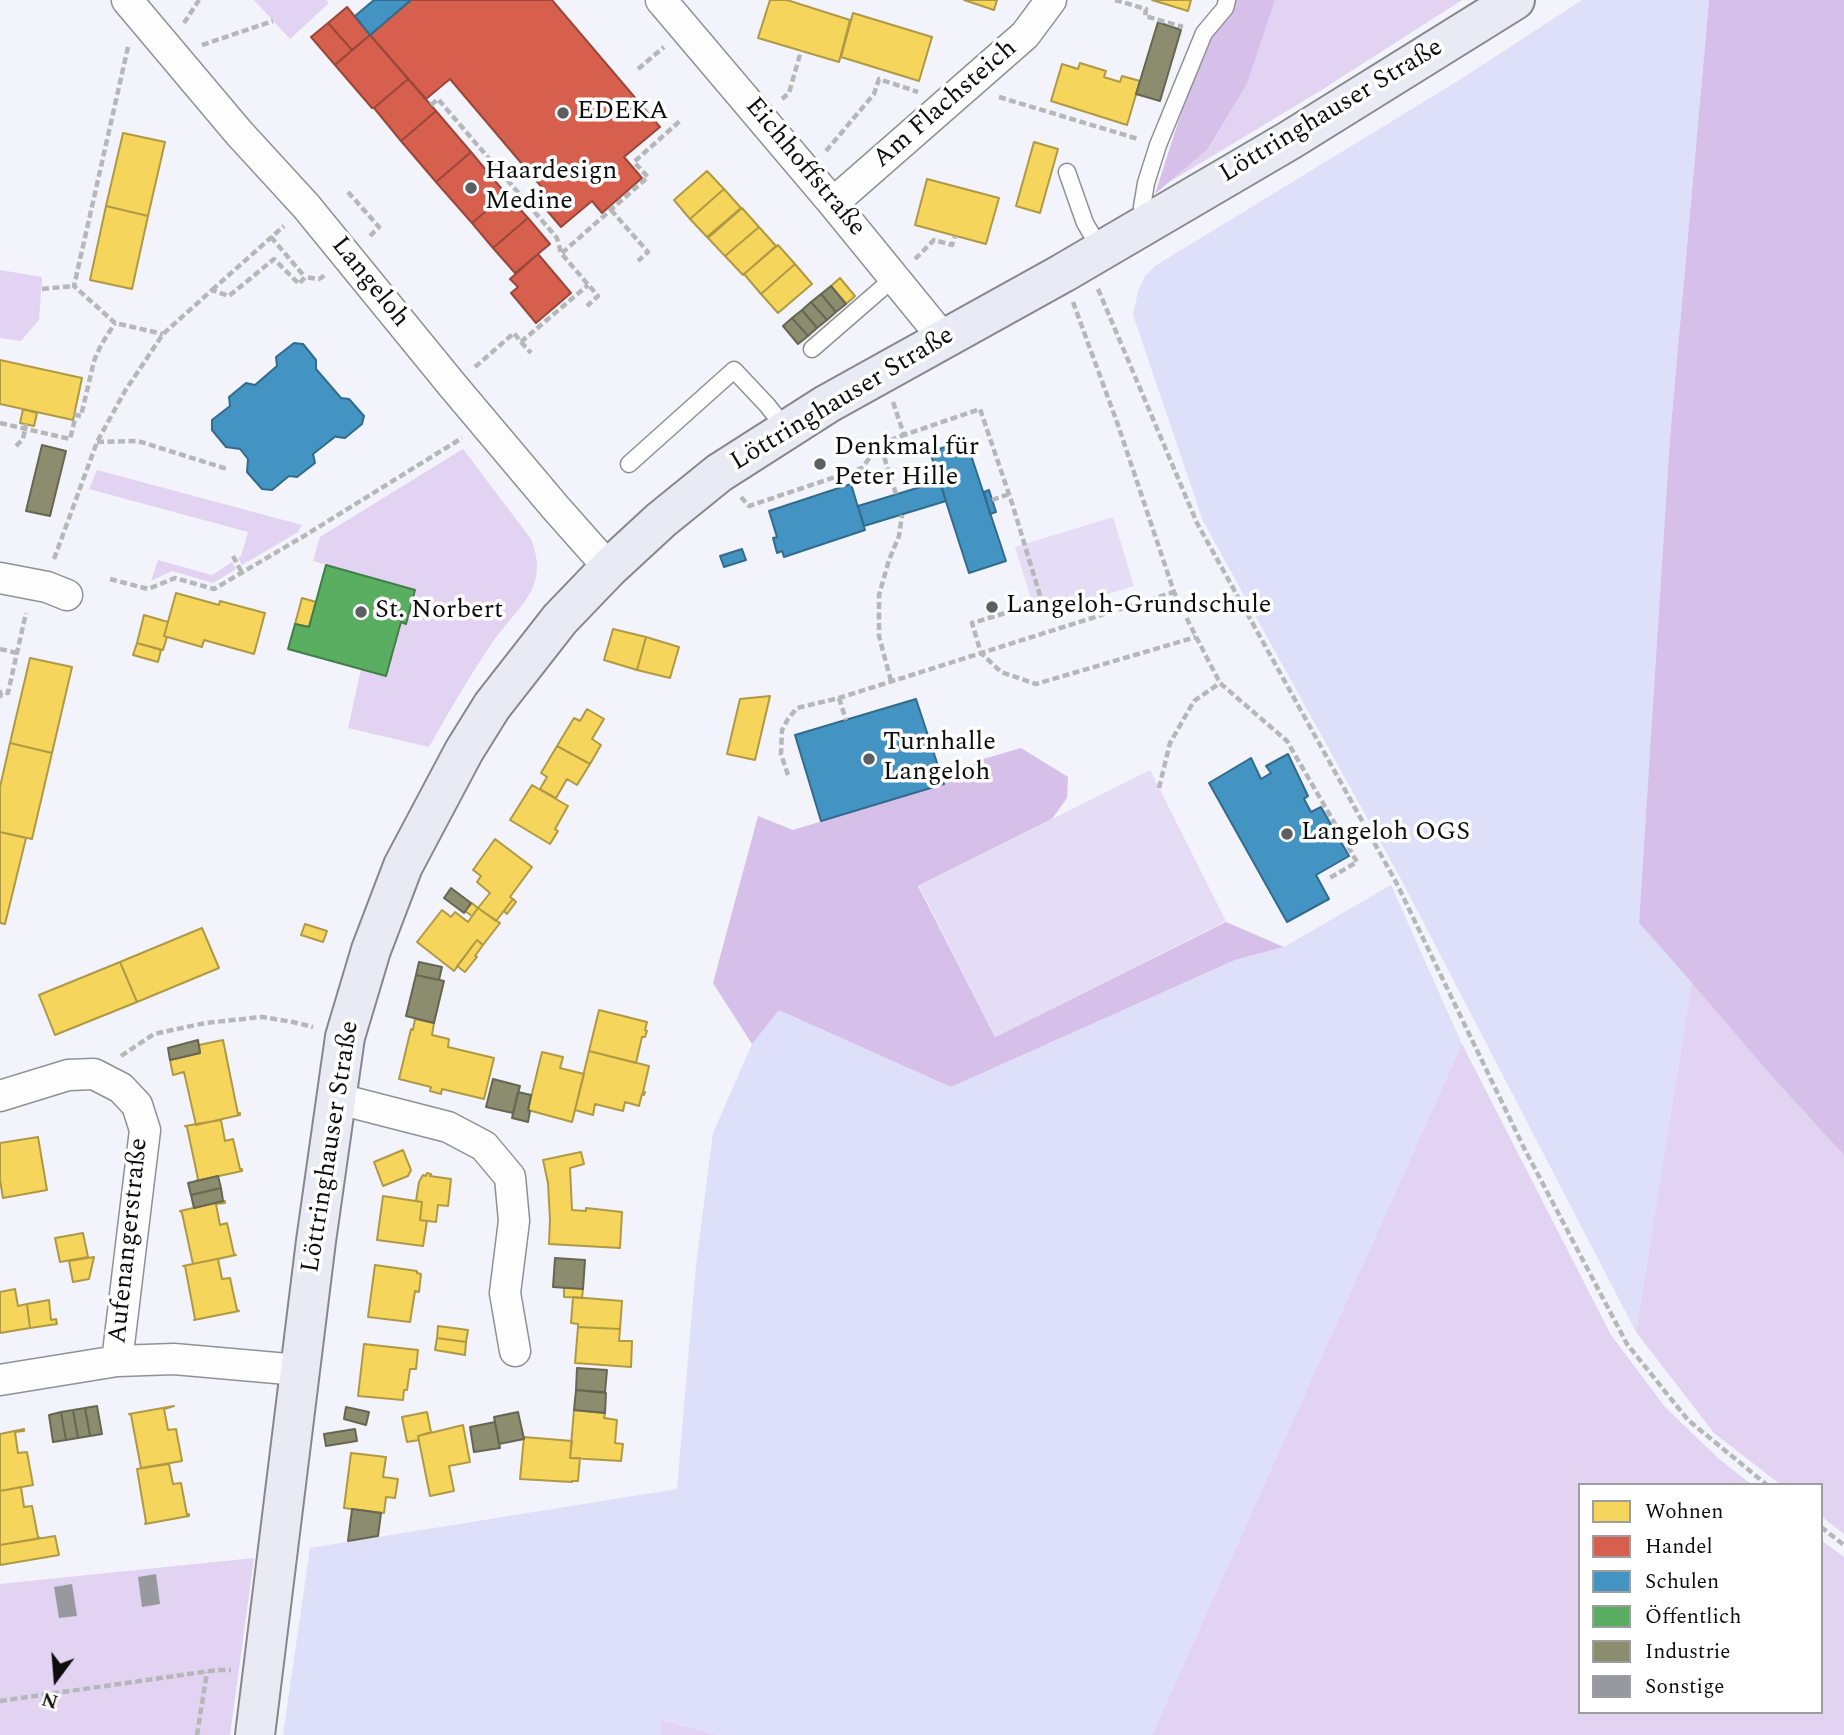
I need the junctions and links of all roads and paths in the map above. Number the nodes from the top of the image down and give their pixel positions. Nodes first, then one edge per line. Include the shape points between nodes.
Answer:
1 (127, 0) edge
2 (199, 0) edge
3 (1051, 0) edge
4 (1115, 0) edge
5 (1227, 0) edge
6 (1515, 0) edge
7 (666, 2) edge
8 (273, 21) dead end
9 (184, 24) dead end
10 (1204, 33) junction
11 (129, 42) dead end
12 (202, 45) dead end
13 (801, 51) dead end
14 (659, 52) dead end
15 (638, 69) dead end
16 (989, 93) dead end
17 (779, 102) dead end
18 (948, 102) junction
19 (431, 105) dead end
20 (681, 120) dead end
21 (1158, 145) junction
22 (823, 154) dead end
23 (1067, 172) dead end
24 (348, 192) dead end
25 (833, 203) junction
26 (611, 210) junction
27 (1146, 224) junction
28 (284, 226) dead end
29 (954, 236) dead end
30 (271, 237) junction
31 (369, 237) dead end
32 (561, 253) junction
33 (1083, 260) junction
34 (638, 261) dead end
35 (904, 269) junction
36 (326, 274) dead end
37 (305, 277) junction
38 (588, 285) junction
39 (74, 286) junction
40 (41, 289) dead end
41 (212, 290) junction
42 (587, 306) dead end
43 (115, 323) junction
44 (163, 334) junction
45 (944, 339) junction
46 (521, 342) junction
47 (812, 349) dead end
48 (531, 353) dead end
49 (475, 367) dead end
50 (890, 391) dead end
51 (0, 424) edge
52 (26, 427) junction
53 (786, 429) junction
54 (904, 435) junction
55 (463, 437) dead end
56 (97, 442) junction
57 (880, 444) junction
58 (16, 446) dead end
59 (629, 464) dead end
60 (227, 468) dead end
61 (719, 473) junction
62 (896, 494) dead end
63 (1009, 494) junction
64 (992, 500) dead end
65 (902, 514) dead end
66 (233, 556) dead end
67 (609, 568) junction
68 (242, 573) junction
69 (0, 578) edge
70 (110, 579) dead end
71 (57, 591) joint
72 (1174, 592) junction
73 (26, 613) dead end
74 (1196, 637) junction
75 (0, 649) edge
76 (17, 653) junction
77 (981, 653) junction
78 (891, 681) junction
79 (1220, 683) junction
80 (0, 698) edge
81 (839, 698) junction
82 (846, 720) dead end
83 (788, 775) dead end
84 (1159, 788) dead end
85 (1328, 879) dead end
86 (345, 1037) junction
87 (94, 1074) junction
88 (0, 1096) edge
89 (335, 1098) junction
90 (515, 1351) dead end
91 (117, 1361) junction
92 (299, 1370) junction
93 (0, 1380) edge
94 (1764, 1483) edge
95 (1823, 1529) edge
96 (1844, 1545) edge
97 (231, 1670) dead end
98 (207, 1672) junction
99 (0, 1702) edge
100 (197, 1735) edge
101 (255, 1735) edge

1 - 67 street, Langeloh
2 - 9 path
3 - 18 street, Am Flachsteich via 1025,35
4 - 10 path via 1146,9 1145,16
5 - 10 lane
6 - 27 street, Löttringhauser Straße
7 - 25 street, Eichhoffstraße
8 - 12 path
10 - 21 lane
11 - 39 path
13 - 17 path via 789,93
14 - 15 path
16 - 21 path
18 - 22 path via 879,79 874,94
18 - 25 street, Am Flachsteich
19 - 32 path via 438,99 557,238
20 - 26 path via 634,162 648,177
21 - 27 lane via 1142,206
23 - 33 lane via 1085,223
24 - 31 path via 379,227
25 - 35 street, Eichhoffstraße
26 - 32 path
26 - 34 path via 648,252
27 - 33 street, Löttringhauser Straße
28 - 30 path
29 - 35 path via 952,245 934,240
30 - 37 path
30 - 41 path
32 - 38 path
33 - 45 street, Löttringhauser Straße
33 - 72 path via 1118,425
33 - 94 path via 1197,523 1396,882 1523,1146 1628,1344 1688,1420
35 - 45 street, Eichhoffstraße
35 - 47 lane
36 - 37 path via 319,279
37 - 41 path via 299,284 274,259 229,296
38 - 42 path via 598,296
38 - 46 path
39 - 40 path
39 - 43 path
41 - 44 path
43 - 44 path
43 - 52 path via 94,361 81,416 76,415 70,439
44 - 56 path
45 - 53 street, Löttringhauser Straße
46 - 48 path
46 - 49 path via 514,333
50 - 54 path
51 - 52 path
52 - 58 path
53 - 59 lane via 734,370
53 - 61 street, Löttringhauser Straße
54 - 57 path
54 - 63 path via 980,409
55 - 68 path
56 - 60 path via 138,441
56 - 71 path via 57,549
57 - 61 path via 862,468 749,506
57 - 62 path
61 - 67 street, Löttringhauser Straße
63 - 64 path
63 - 77 path via 1042,602 972,623
65 - 78 path via 900,536 879,595 879,636
66 - 68 path
67 - 86 street, Löttringhauser Straße via 524,664 464,751 403,866
68 - 70 path via 214,589 175,578 148,589
69 - 71 street
72 - 74 path
72 - 77 path
73 - 76 path
74 - 77 path via 1036,684 1001,672
74 - 79 path
75 - 76 path
76 - 80 path via 8,693 1,692
77 - 78 path
78 - 81 path
79 - 84 path via 1194,701 1170,743
79 - 85 path via 1287,741 1357,862
81 - 82 path
81 - 83 path via 797,708 788,719 782,730 781,754
86 - 87 path via 262,1017 205,1023 154,1034
86 - 89 street, Löttringhauser Straße
87 - 88 street via 68,1075
87 - 91 street, Aufenangerstraße via 121,1088 137,1105 145,1130
89 - 90 street via 447,1127 484,1146 510,1177 514,1221 505,1293
89 - 92 street, Löttringhauser Straße
91 - 92 street via 174,1359
91 - 93 street
92 - 101 street, Löttringhauser Straße
95 - 96 path
97 - 98 path
98 - 99 path
98 - 100 path

